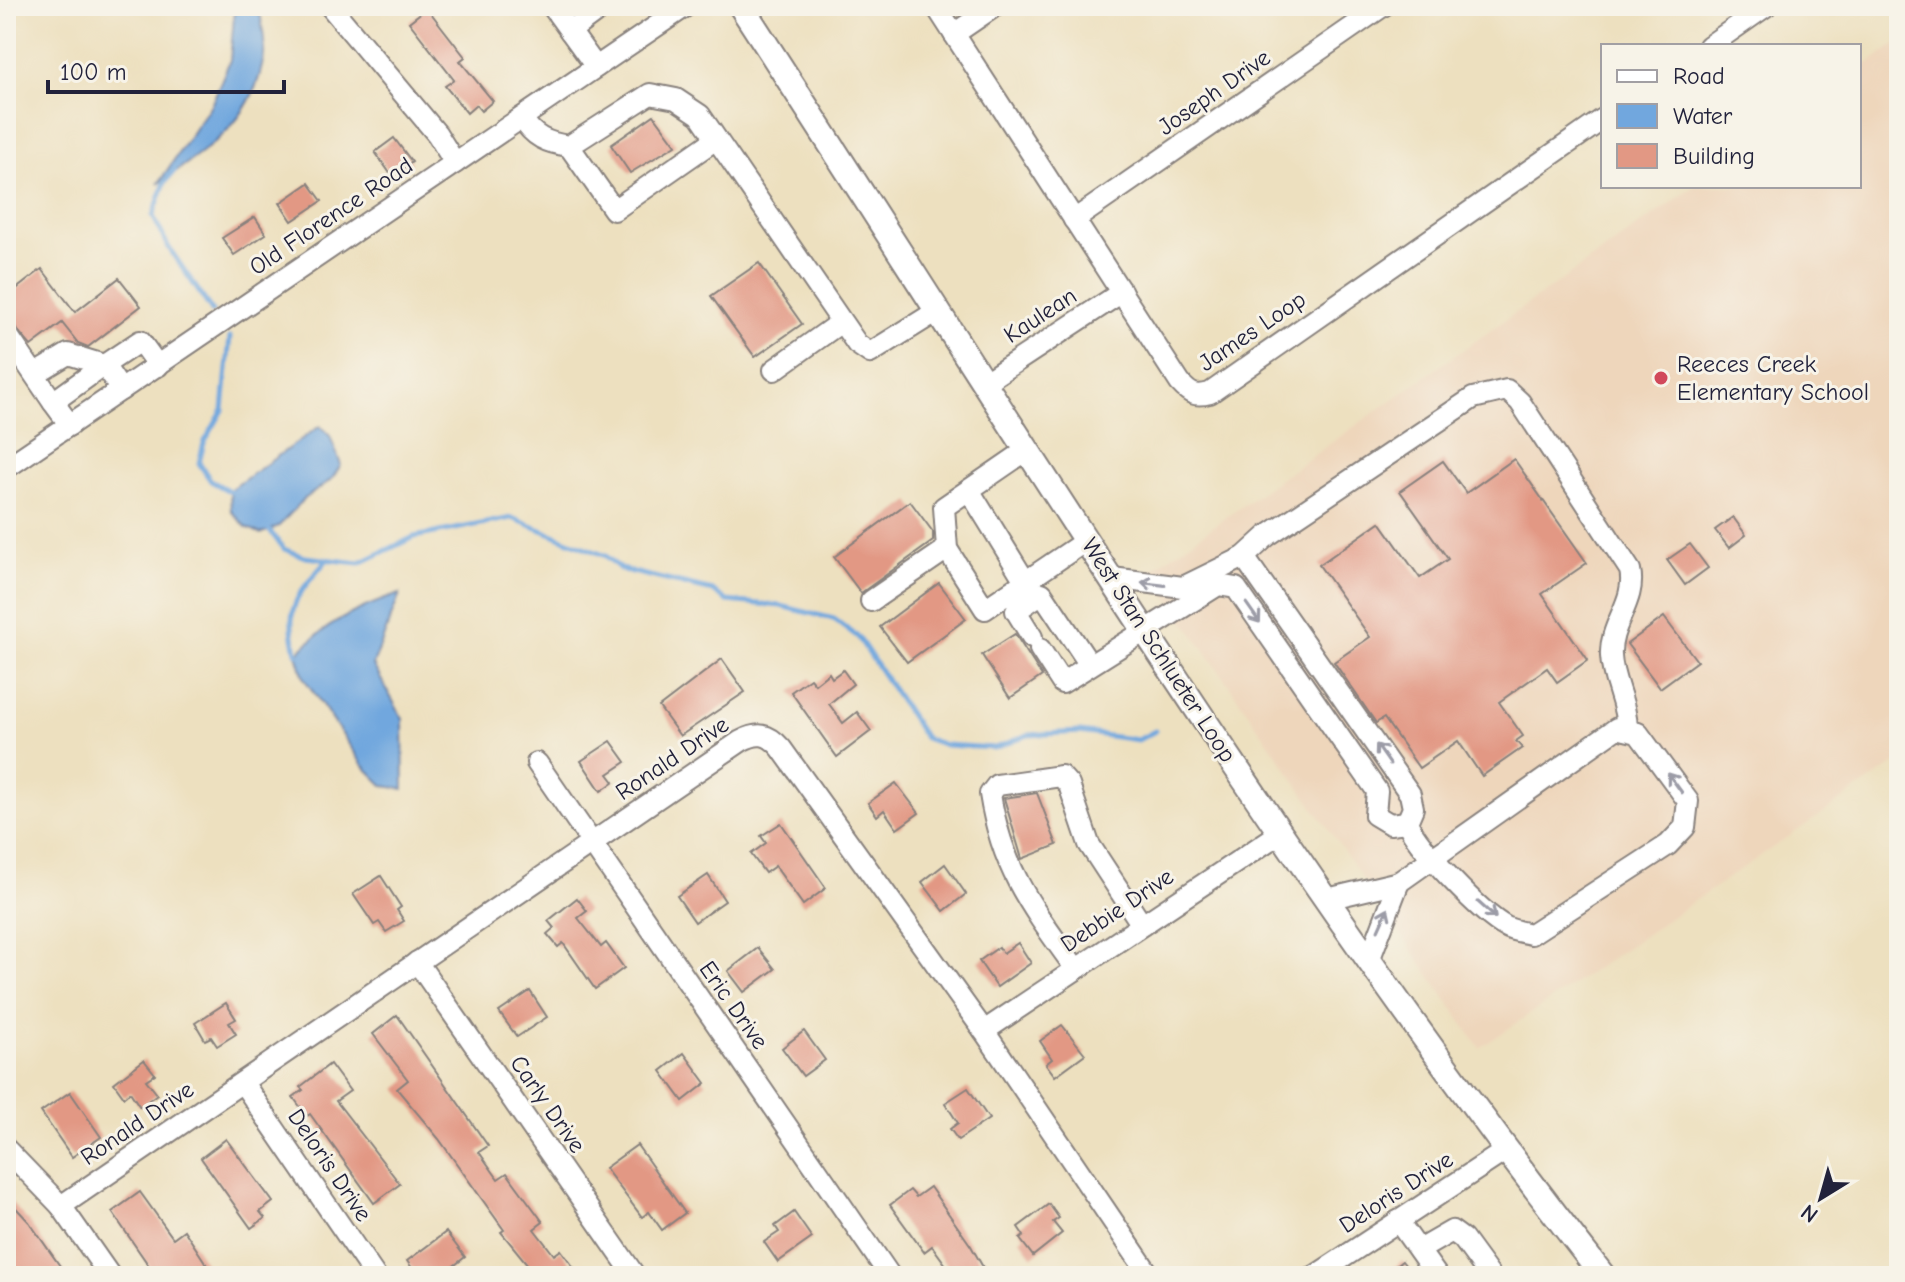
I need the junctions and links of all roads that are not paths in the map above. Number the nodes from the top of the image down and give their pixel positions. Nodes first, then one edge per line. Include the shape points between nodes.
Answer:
1 (330, 6) edge
2 (552, 6) edge
3 (604, 6) edge
4 (686, 6) edge
5 (741, 6) edge
6 (936, 6) edge
7 (995, 6) edge
8 (1383, 6) edge
9 (1766, 6) edge
10 (570, 31) junction
11 (954, 34) junction
12 (1712, 44) edge
13 (596, 67) junction
14 (522, 118) junction
15 (1601, 120) edge
16 (716, 139) junction
17 (569, 146) junction
18 (455, 163) junction
19 (1074, 220) junction
20 (1122, 292) junction
21 (939, 310) junction
22 (841, 322) junction
23 (6, 333) edge
24 (104, 365) junction
25 (158, 366) junction
26 (774, 370) dead end
27 (35, 374) junction
28 (985, 382) junction
29 (121, 390) junction
30 (53, 402) junction
31 (70, 425) junction
32 (1027, 450) junction
33 (6, 468) edge
34 (969, 490) junction
35 (1087, 540) junction
36 (947, 549) junction
37 (1244, 557) junction
38 (1112, 578) junction
39 (1025, 581) junction
40 (871, 601) dead end
41 (1145, 630) junction
42 (1090, 665) junction
43 (1627, 730) junction
44 (537, 763) dead end
45 (1407, 822) junction
46 (1280, 833) junction
47 (592, 845) junction
48 (1429, 857) junction
49 (1399, 882) junction
50 (1327, 899) junction
51 (1142, 925) junction
52 (1370, 958) junction
53 (417, 962) junction
54 (1076, 969) junction
55 (984, 1031) junction
56 (243, 1083) junction
57 (6, 1149) edge
58 (1505, 1151) junction
59 (61, 1206) junction
60 (1398, 1221) junction
61 (1419, 1250) junction
62 (110, 1276) edge
63 (375, 1276) edge
64 (635, 1276) edge
65 (890, 1276) edge
66 (1150, 1276) edge
67 (1315, 1276) edge
68 (1437, 1276) edge
69 (1490, 1276) edge
70 (1603, 1276) edge

1 - 18 street
2 - 10 street
3 - 10 street
4 - 13 street, Old Florence Road
5 - 21 main road, West Stan Schlueter Loop
6 - 11 street, James Loop
7 - 11 street
8 - 19 street, Joseph Drive
9 - 12 street
10 - 13 street
11 - 19 street, James Loop
13 - 14 street, Old Florence Road
14 - 17 street via 548,144
14 - 18 street, Old Florence Road
15 - 20 street, James Loop via 1210,393 1190,394
16 - 17 street via 700,115 676,99 650,94
16 - 17 street via 614,210
16 - 22 street
18 - 25 street, Old Florence Road
19 - 20 street, James Loop
20 - 28 street, Kaulean
21 - 22 street via 870,353
21 - 28 main road, West Stan Schlueter Loop
22 - 26 street
23 - 27 street
24 - 25 street via 140,341
24 - 27 street via 68,354
24 - 29 street
24 - 30 street
25 - 29 street, Old Florence Road
27 - 30 street
28 - 32 main road, West Stan Schlueter Loop
29 - 31 street, Old Florence Road
30 - 31 street
31 - 33 street, Old Florence Road
32 - 34 street
32 - 35 main road, West Stan Schlueter Loop
34 - 36 street via 944,507
34 - 39 street
35 - 38 main road, West Stan Schlueter Loop
35 - 39 street
36 - 39 street via 985,609
36 - 40 street
37 -> 38 street via 1183,587
37 - 43 street via 1267,536 1473,398 1507,390 1630,570 1631,593 1611,657 1627,710
45 -> 37 street via 1413,808 1410,794
38 - 41 main road, West Stan Schlueter Loop
41 - 42 street
41 -> 45 street via 1218,585 1236,588 1377,791 1375,815 1390,824
41 - 46 main road, West Stan Schlueter Loop
42 - 42 street via 1062,683 1016,611 1042,593
43 - 48 street via 1617,728
48 -> 43 street via 1506,927 1531,934 1668,845 1685,827 1688,801 1638,733
44 - 47 street, Eric Drive
45 - 48 street
46 - 50 main road, West Stan Schlueter Loop
46 - 51 street, Debbie Drive
47 - 53 street, Ronald Drive
47 - 55 street, Ronald Drive via 741,741 759,733 772,738
47 - 65 street, Eric Drive
48 - 49 street
49 - 50 street
52 -> 49 street
50 - 52 main road, West Stan Schlueter Loop
51 - 54 street, Debbie Drive
51 - 54 street via 1089,844 1061,776 997,785 990,794 995,829 1013,877
52 - 58 main road, West Stan Schlueter Loop
53 - 56 street, Ronald Drive
53 - 64 street, Carly Drive
54 - 55 street, Debbie Drive
55 - 66 street, Ronald Drive
56 - 59 street, Ronald Drive
56 - 63 street, Deloris Drive
57 - 59 street
58 - 60 street, Deloris Drive
58 - 70 main road, West Stan Schlueter Loop
59 - 62 street
60 - 61 street
60 - 67 street, Deloris Drive
61 - 68 street
61 - 69 street via 1452,1231

